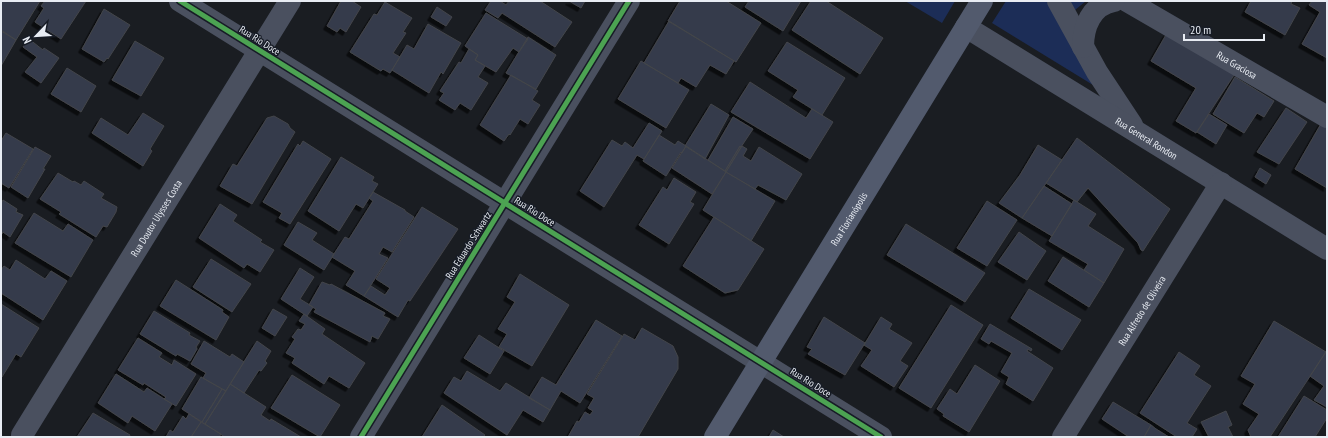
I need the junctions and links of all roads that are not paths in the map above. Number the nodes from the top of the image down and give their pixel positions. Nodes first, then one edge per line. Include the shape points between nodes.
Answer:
1 (180, 1) edge
2 (290, 1) edge
3 (629, 1) edge
4 (982, 1) edge
5 (1058, 1) edge
6 (1114, 1) edge
7 (1126, 1) edge
8 (966, 27) junction
9 (1083, 47) junction
10 (260, 51) junction
11 (1327, 117) edge
12 (1136, 132) junction
13 (1221, 183) junction
14 (505, 203) junction
15 (1327, 249) edge
16 (761, 362) junction
17 (22, 435) dead end
18 (361, 437) edge
19 (715, 437) edge
20 (881, 437) edge
21 (1063, 437) edge

1 - 10 street, Rua Rio Doce
2 - 10 street, Rua Doutor Ulysses Costa
3 - 14 street, Rua Eduardo Schwartz
4 - 8 main road, Rua Florianópolis
5 - 9 street
6 - 9 street via 1098,9 1088,20 1083,33
7 - 11 street, Rua Graciosa
8 - 12 street, Rua General Rondon
8 - 16 main road, Rua Florianópolis
9 - 12 street
10 - 14 street, Rua Rio Doce
10 - 17 street, Rua Doutor Ulysses Costa
12 - 13 street, Rua General Rondon
13 - 15 street, Rua General Rondon
13 - 21 street, Rua Alfredo de Oliveira
14 - 16 street, Rua Rio Doce
14 - 18 street, Rua Eduardo Schwartz
16 - 19 main road, Rua Florianópolis
16 - 20 street, Rua Rio Doce

